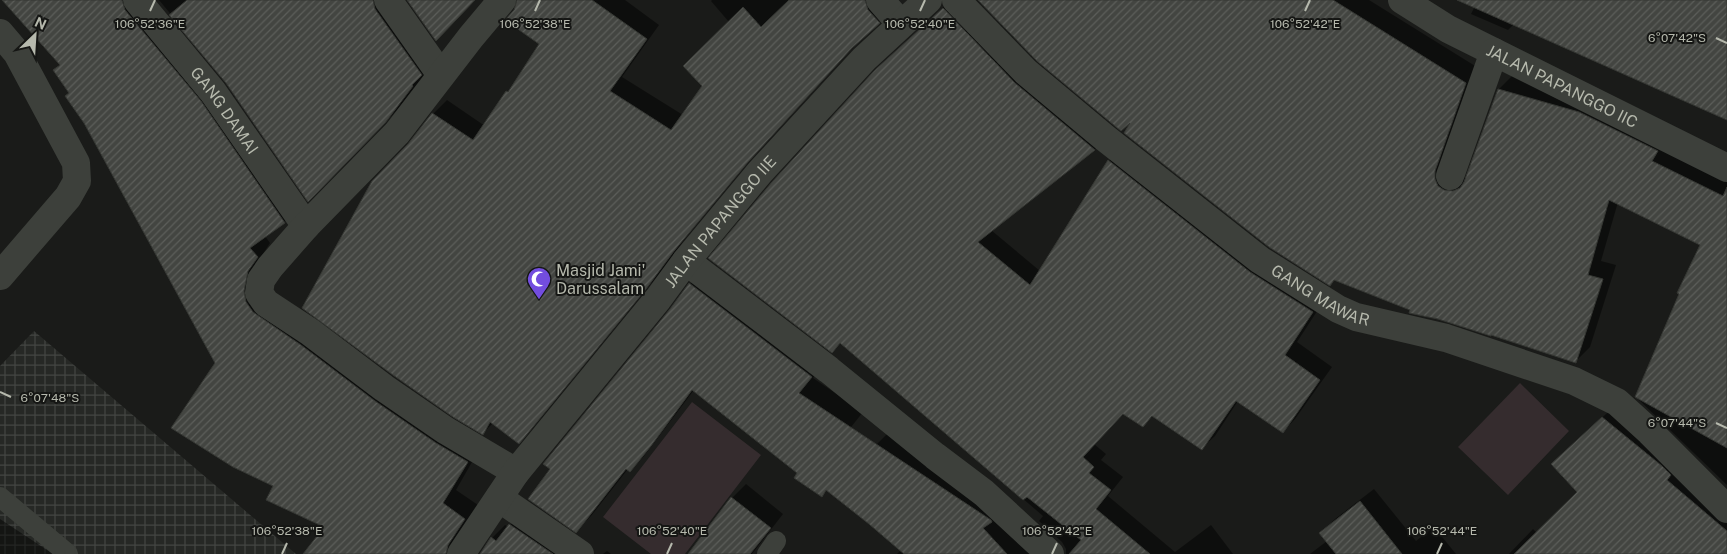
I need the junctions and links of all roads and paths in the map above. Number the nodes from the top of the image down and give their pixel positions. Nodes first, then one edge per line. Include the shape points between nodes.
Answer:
1 (137, 0) edge
2 (388, 0) edge
3 (502, 0) edge
4 (880, 0) edge
5 (928, 0) edge
6 (956, 0) edge
7 (1402, 0) edge
8 (901, 24) junction
9 (0, 33) edge
10 (1494, 52) junction
11 (441, 75) junction
12 (1727, 168) edge
13 (1450, 176) dead end
14 (306, 226) junction
15 (686, 261) junction
16 (0, 276) edge
17 (516, 472) junction
18 (0, 497) edge
19 (499, 498) junction
20 (1727, 509) edge
21 (68, 554) edge
22 (462, 554) edge
23 (580, 554) edge
24 (1050, 554) edge

1 - 14 street, GANG DAMAI via 213,92
2 - 11 street
3 - 11 street
4 - 8 street
5 - 8 street, JALAN PAPANGGO IIE
6 - 20 street, GANG MAWAR via 1026,72 1104,138 1260,260 1338,309 1455,341 1574,381 1617,402
7 - 10 street, JALAN PAPANGGO IIC via 1448,29
8 - 15 street, JALAN PAPANGGO IIE via 864,59 760,172
9 - 16 street via 16,53 76,164 77,181 68,197
10 - 12 street, JALAN PAPANGGO IIC
10 - 13 street
11 - 14 street via 397,133
14 - 17 street via 260,280 259,293 266,304 445,430
15 - 17 street, JALAN PAPANGGO IIE
15 - 24 street via 984,493
17 - 19 street, JALAN PAPANGGO IIE
18 - 21 lane
19 - 22 street, JALAN PAPANGGO IIE
19 - 23 street

